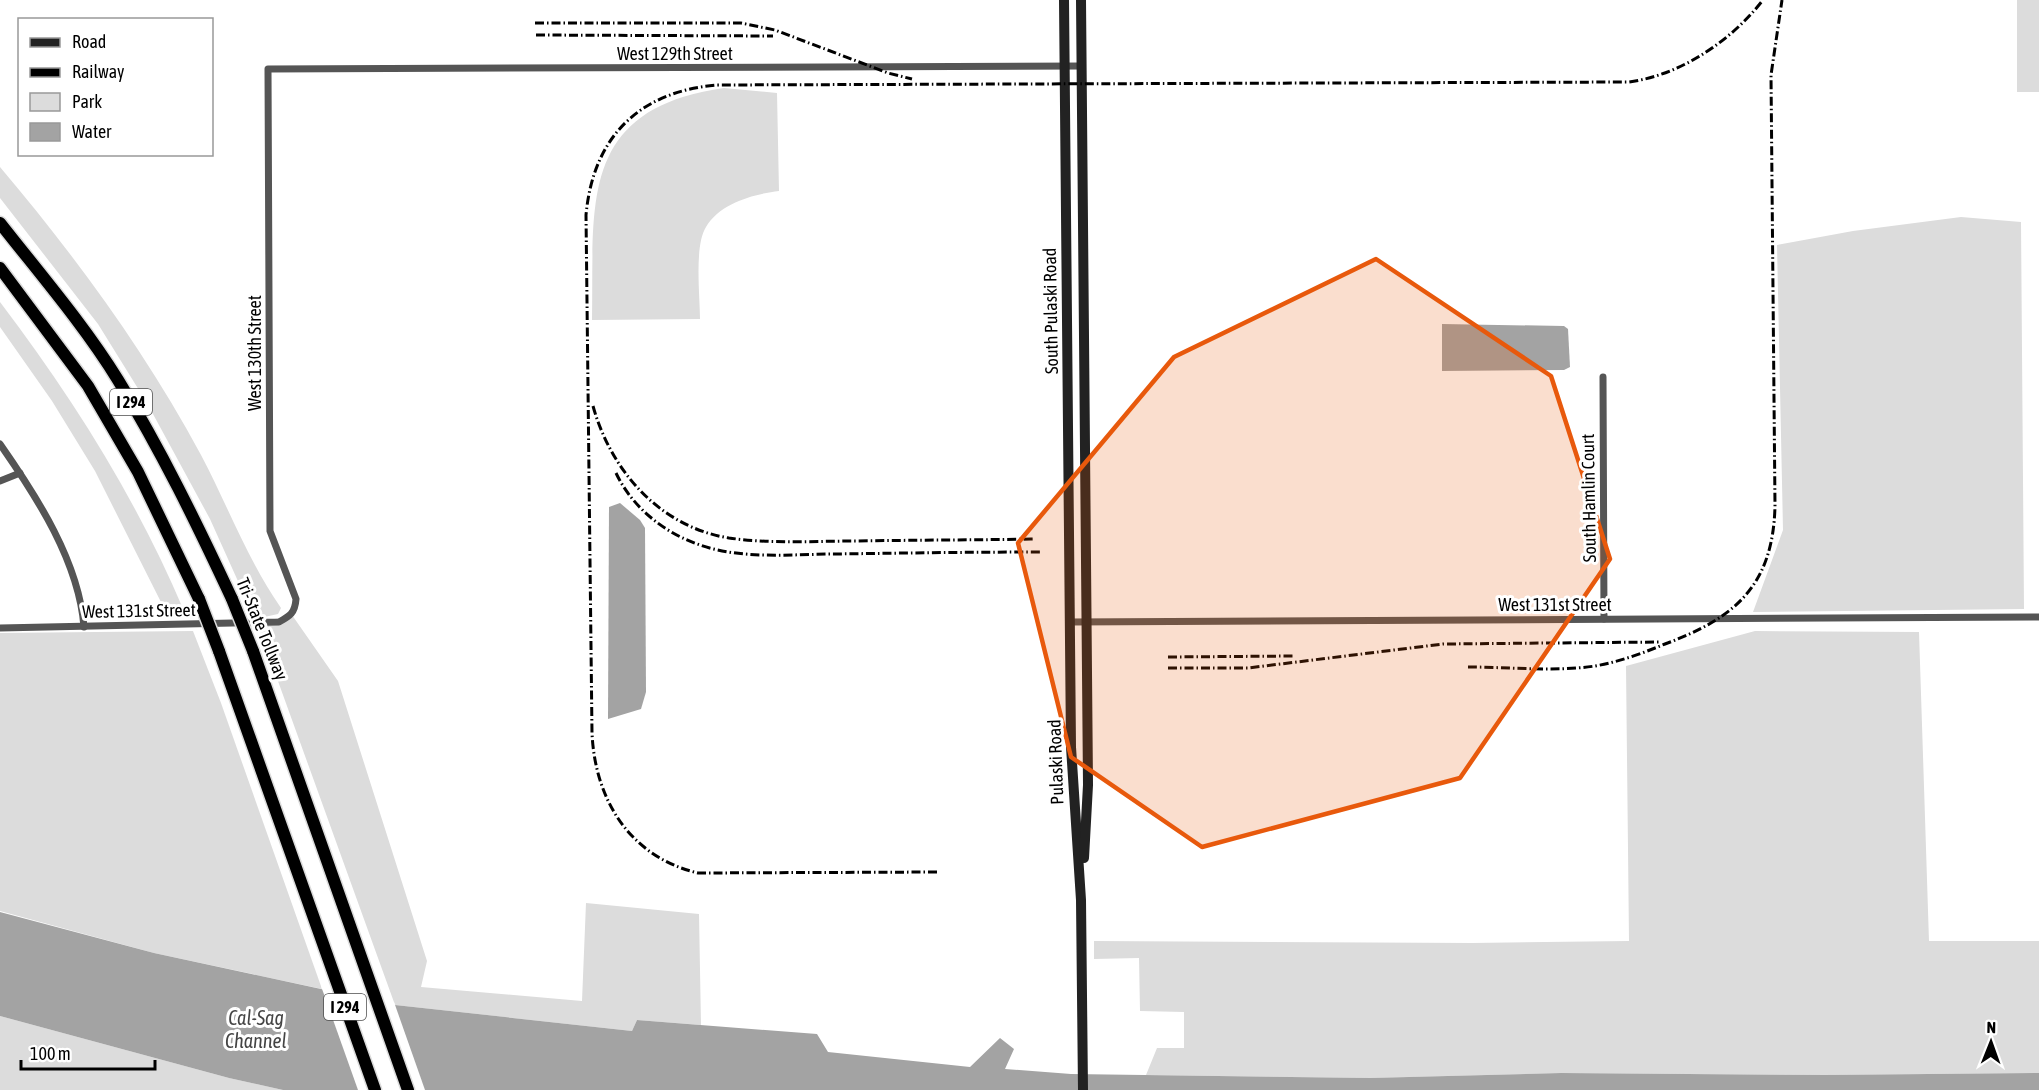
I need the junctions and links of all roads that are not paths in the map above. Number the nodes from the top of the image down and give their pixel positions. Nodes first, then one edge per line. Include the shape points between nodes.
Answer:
1 (1064, 0) edge
2 (1081, 0) edge
3 (1064, 65) junction
4 (1082, 66) junction
5 (268, 69) joint
6 (0, 223) edge
7 (0, 268) edge
8 (0, 281) edge
9 (42, 325) junction
10 (1603, 377) dead end
11 (0, 444) edge
12 (20, 472) junction
13 (0, 481) edge
14 (2039, 617) edge
15 (1604, 620) junction
16 (279, 622) joint
17 (1070, 622) junction
18 (1086, 622) junction
19 (84, 627) junction
20 (0, 628) edge
21 (1081, 900) junction
22 (375, 1090) edge
23 (408, 1090) edge
24 (1083, 1090) edge

1 - 3 main road, South Pulaski Road
2 - 4 main road, South Pulaski Road
3 - 4 street, West 129th Street
3 - 5 street, West 129th Street
3 - 17 main road, South Pulaski Road
4 - 18 main road, South Pulaski Road
5 - 16 street, West 130th Street via 270,531 296,599 292,615
6 - 23 highway, Tri-State Tollway / I 294, bridge via 117,378 168,465 232,599
7 - 9 highway, I 294
8 - 9 highway
9 - 22 highway, I 294, bridge via 88,386 138,472 199,599
10 - 15 street, South Hamlin Court
11 - 12 street
12 - 13 street
12 - 19 street via 70,563 82,600
14 - 15 street, West 131st Street
15 - 18 street, West 131st Street
16 - 19 street, West 131st Street
17 - 18 street, West 131st Street
17 - 21 main road, Pulaski Road via 1072,783
18 - 21 main road, Pulaski Road via 1088,784
19 - 20 street, West 131st Street
21 - 24 main road, Pulaski Road

